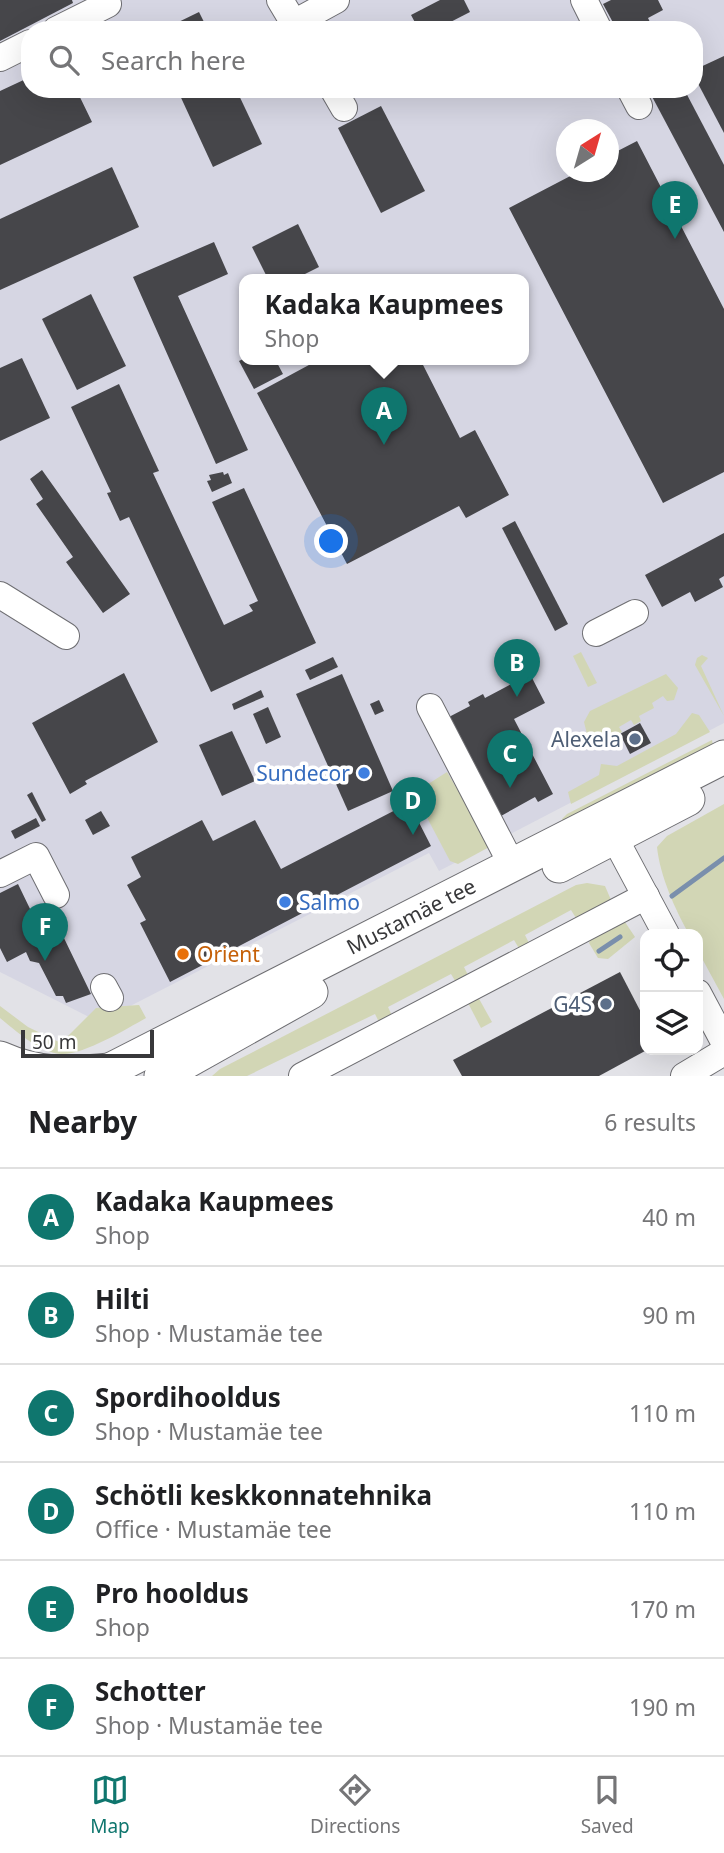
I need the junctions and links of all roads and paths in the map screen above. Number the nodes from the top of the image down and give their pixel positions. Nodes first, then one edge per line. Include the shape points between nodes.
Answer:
1 (280, 0) edge
2 (335, 0) edge
3 (584, 0) edge
4 (108, 4) dead end
5 (74, 21) edge
6 (293, 21) edge
7 (304, 21) edge
8 (594, 21) edge
9 (21, 48) edge
10 (0, 58) edge
11 (0, 596) edge
12 (635, 613) dead end
13 (596, 633) dead end
14 (66, 636) dead end
15 (430, 707) dead end
16 (724, 757) edge
17 (724, 780) edge
18 (609, 828) junction
19 (512, 865) junction
20 (0, 874) edge
21 (56, 895) dead end
22 (646, 896) junction
23 (663, 929) edge
24 (703, 1002) edge
25 (724, 1042) edge
26 (724, 1052) edge
27 (0, 1058) edge
28 (104, 1073) edge
29 (161, 1076) edge
30 (302, 1076) edge
31 (684, 1076) edge

1 - 6 street
2 - 7 street
3 - 8 street
4 - 5 street
9 - 10 street
11 - 14 street
12 - 13 street
15 - 19 street
16 - 18 main road, Mustamäe tee
17 - 18 main road, Mustamäe tee
18 - 19 main road, Mustamäe tee
18 - 22 street
18 - 29 main road, Mustamäe tee
19 - 28 main road, Mustamäe tee
20 - 21 street via 36,856
22 - 23 street
22 - 30 street
24 - 25 street
26 - 31 street
27 - 28 main road via 44,1073

